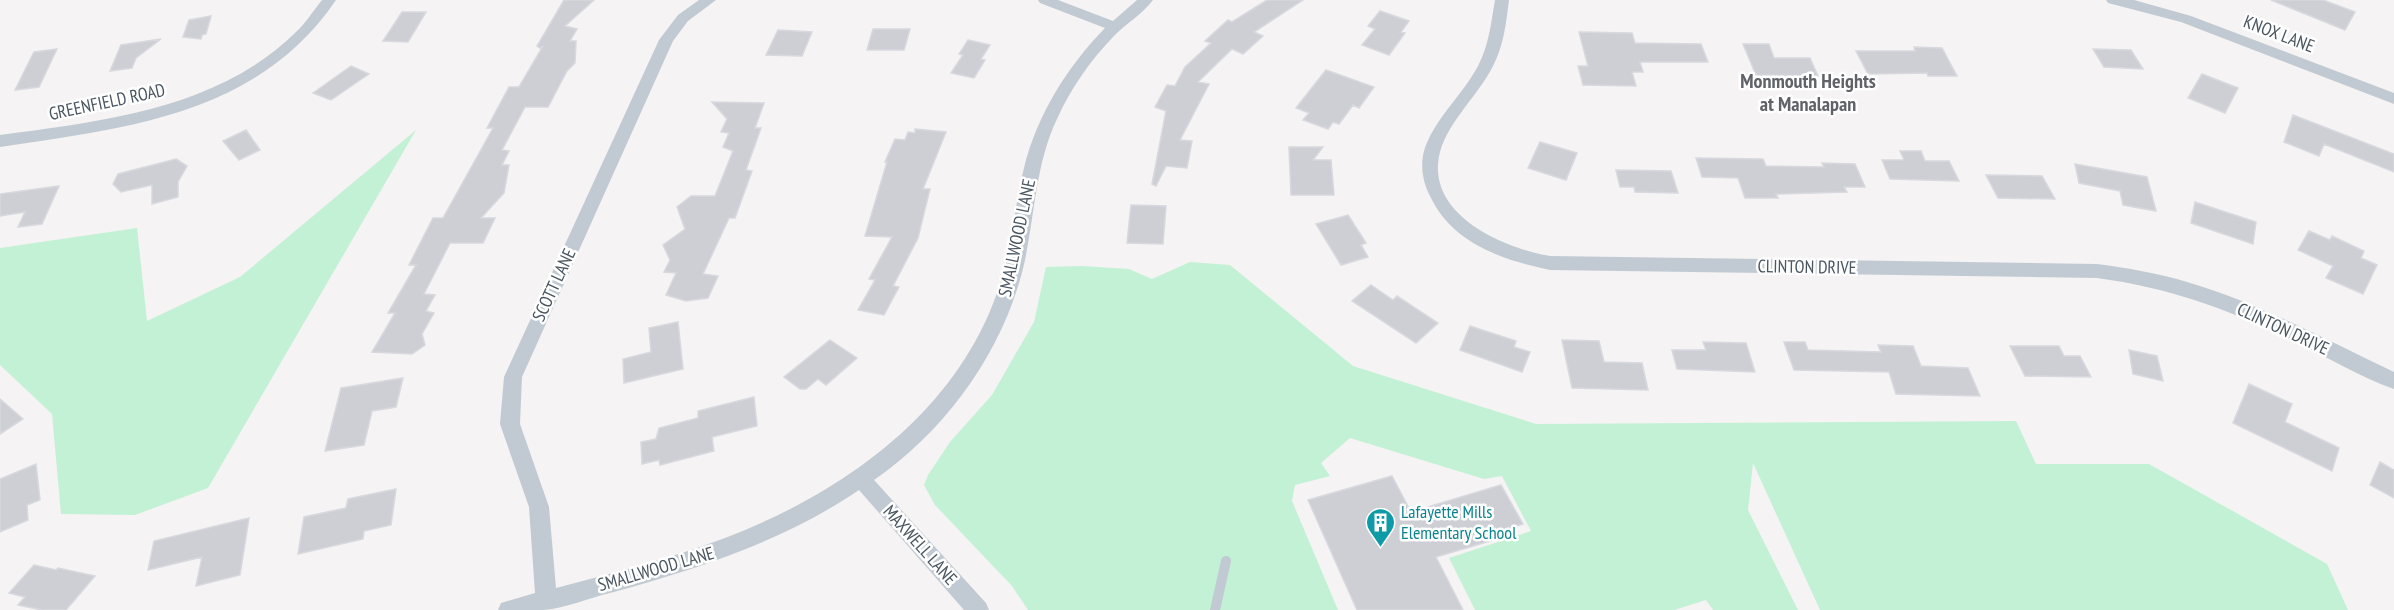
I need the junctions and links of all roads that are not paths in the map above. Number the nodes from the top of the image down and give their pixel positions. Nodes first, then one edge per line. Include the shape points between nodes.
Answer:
1 (329, 0) edge
2 (709, 0) edge
3 (1045, 0) edge
4 (1146, 0) edge
5 (1502, 0) edge
6 (2113, 0) edge
7 (1115, 27) junction
8 (2394, 99) edge
9 (0, 141) edge
10 (2394, 381) edge
11 (862, 480) junction
12 (1226, 561) dead end
13 (546, 600) junction
14 (510, 610) edge
15 (978, 610) edge
16 (1215, 610) edge

1 - 9 street, GREENFIELD ROAD via 305,31 278,56 209,95 128,122
2 - 13 street, SCOTT LANE via 683,18 666,40 513,377 510,424 539,507
3 - 7 street
4 - 7 street, SMALLWOOD LANE
5 - 10 street, CLINTON DRIVE via 1491,54 1434,146 1430,161 1431,179 1445,208 1470,233 1505,251 1550,262 2097,271 2134,276 2186,288 2239,308
6 - 8 street, KNOX LANE via 2186,19
7 - 11 street, SMALLWOOD LANE via 1083,64 1044,130 1032,165 1013,273 999,319 985,346 942,406
11 - 13 street, SMALLWOOD LANE via 771,530 710,554
11 - 15 street, MAXWELL LANE
12 - 16 lane
13 - 14 street, SMALLWOOD LANE

